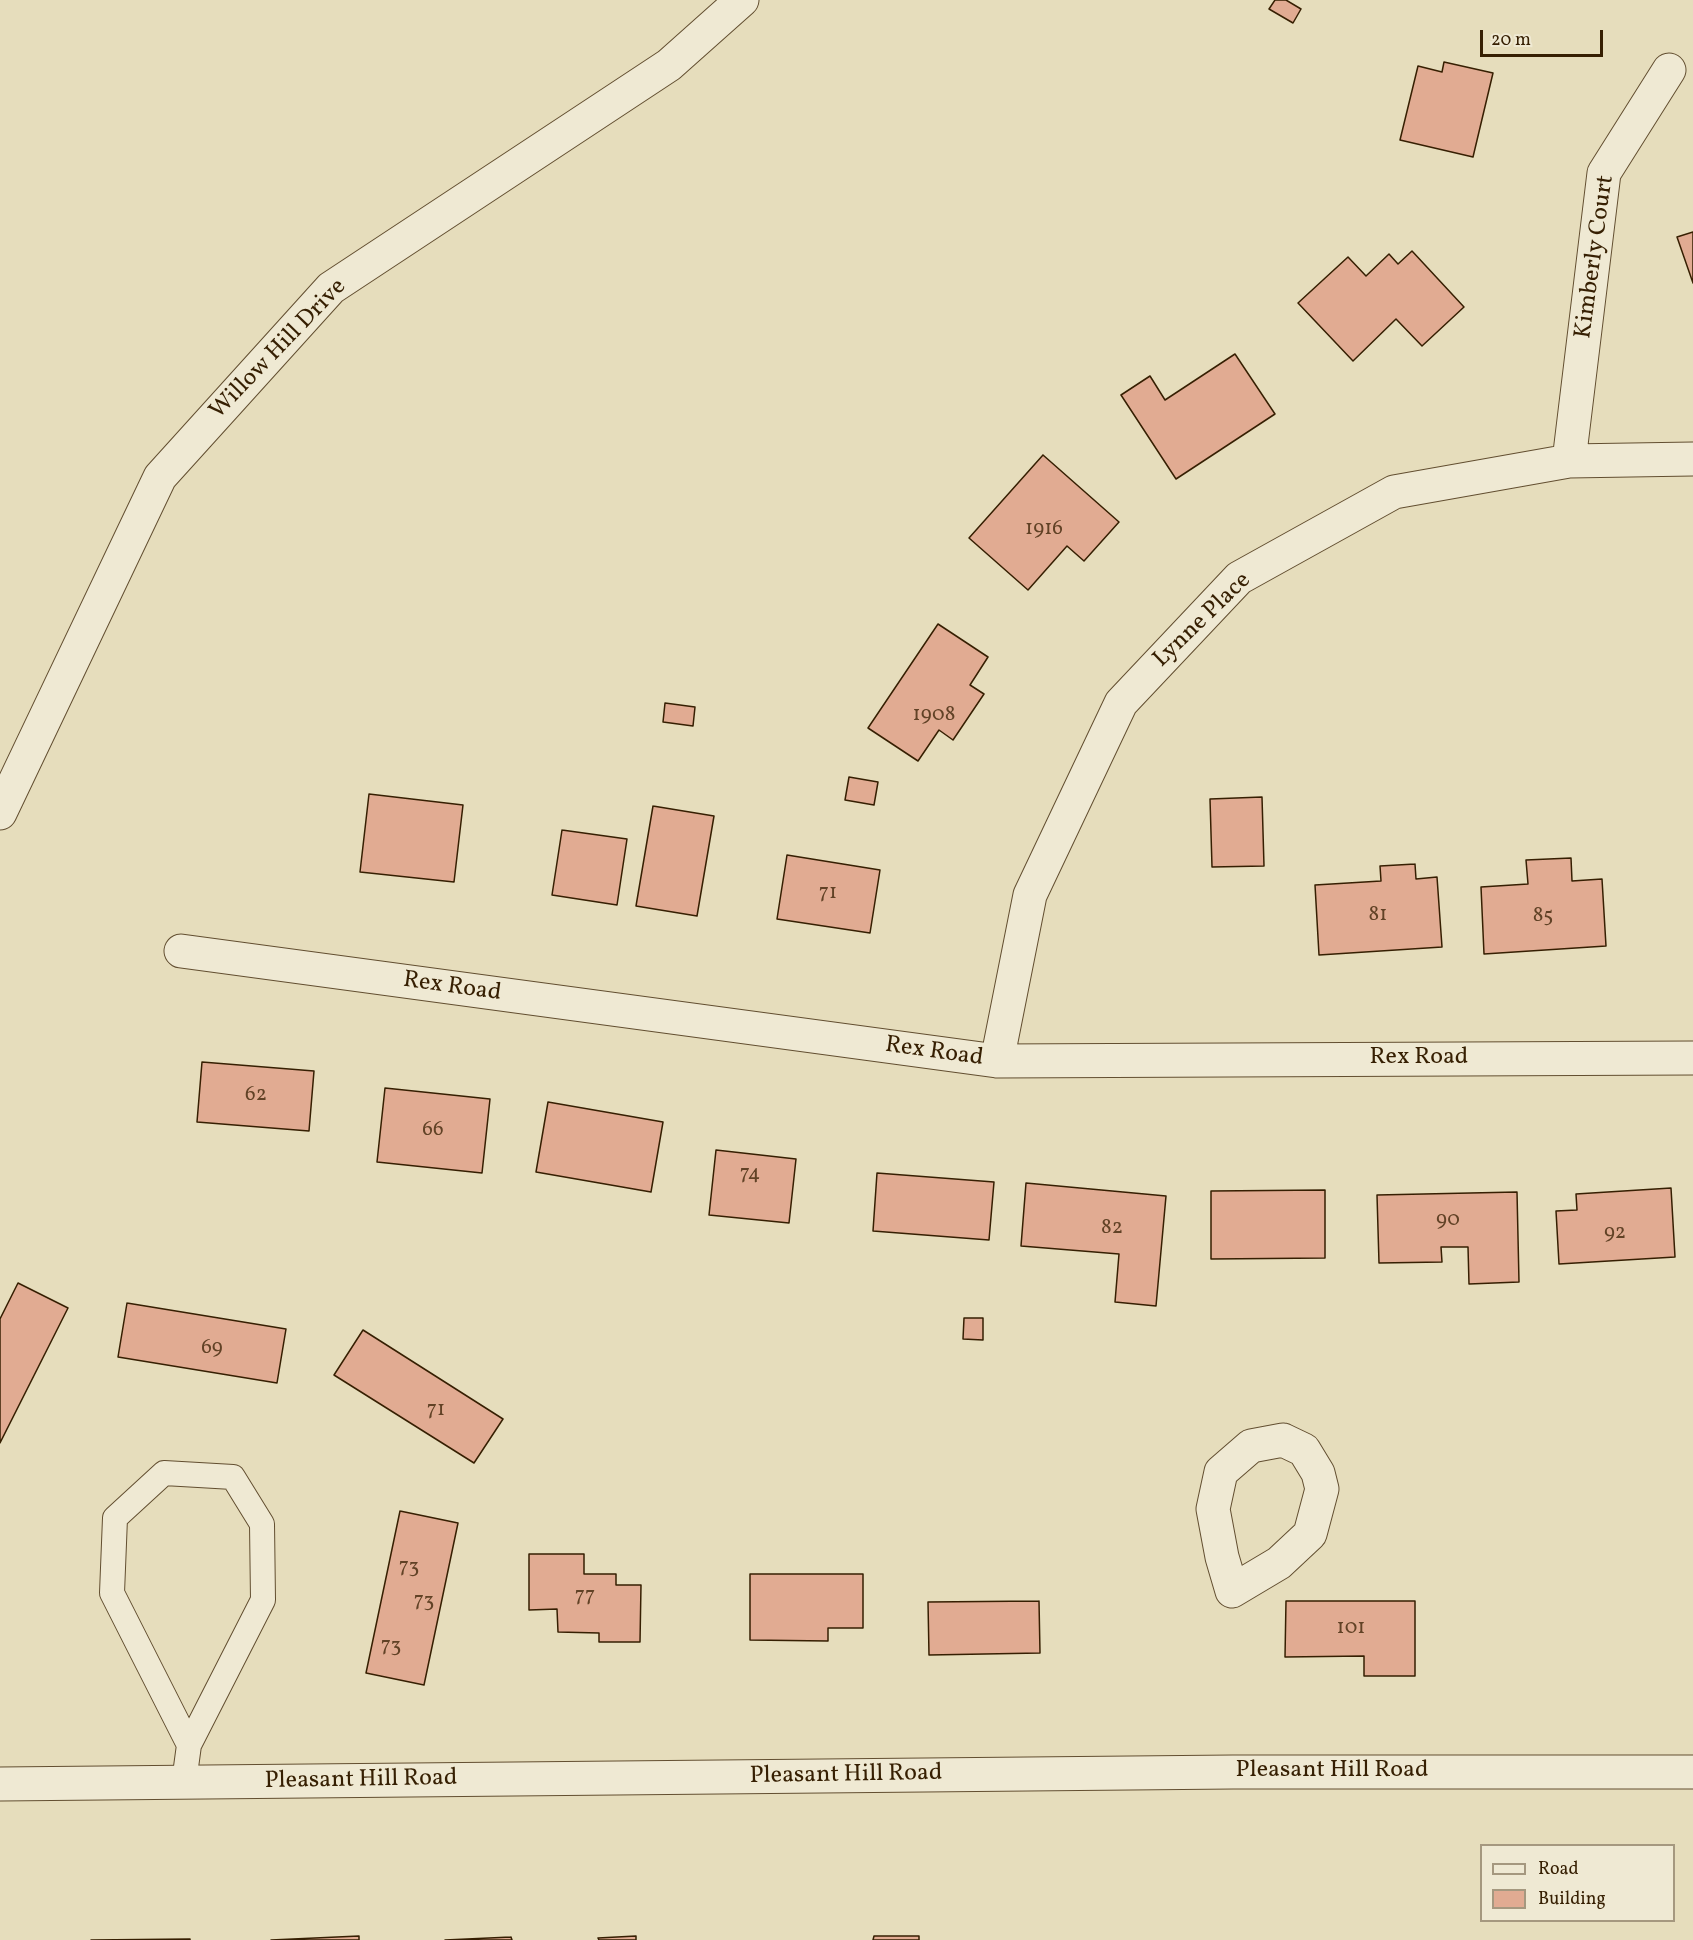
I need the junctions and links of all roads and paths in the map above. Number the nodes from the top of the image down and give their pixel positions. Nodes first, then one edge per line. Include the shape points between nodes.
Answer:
1 (742, 0) edge
2 (1669, 70) dead end
3 (1693, 459) edge
4 (1569, 461) junction
5 (0, 813) edge
6 (181, 951) dead end
7 (1693, 1058) edge
8 (997, 1061) junction
9 (189, 1745) junction
10 (1693, 1772) edge
11 (184, 1782) junction
12 (0, 1784) edge

1 - 5 street, Willow Hill Drive via 669,65 331,288 160,477
2 - 4 street, Kimberly Court via 1604,173
3 - 4 street, Lynne Place
4 - 8 street, Lynne Place via 1395,492 1239,578 1121,703 1030,895
6 - 8 street, Rex Road
7 - 8 street, Rex Road
9 - 9 lane via 263,1600 262,1524 233,1477 164,1473 115,1518 112,1593
9 - 11 lane
10 - 11 street, Pleasant Hill Road via 1209,1772
11 - 12 street, Pleasant Hill Road

